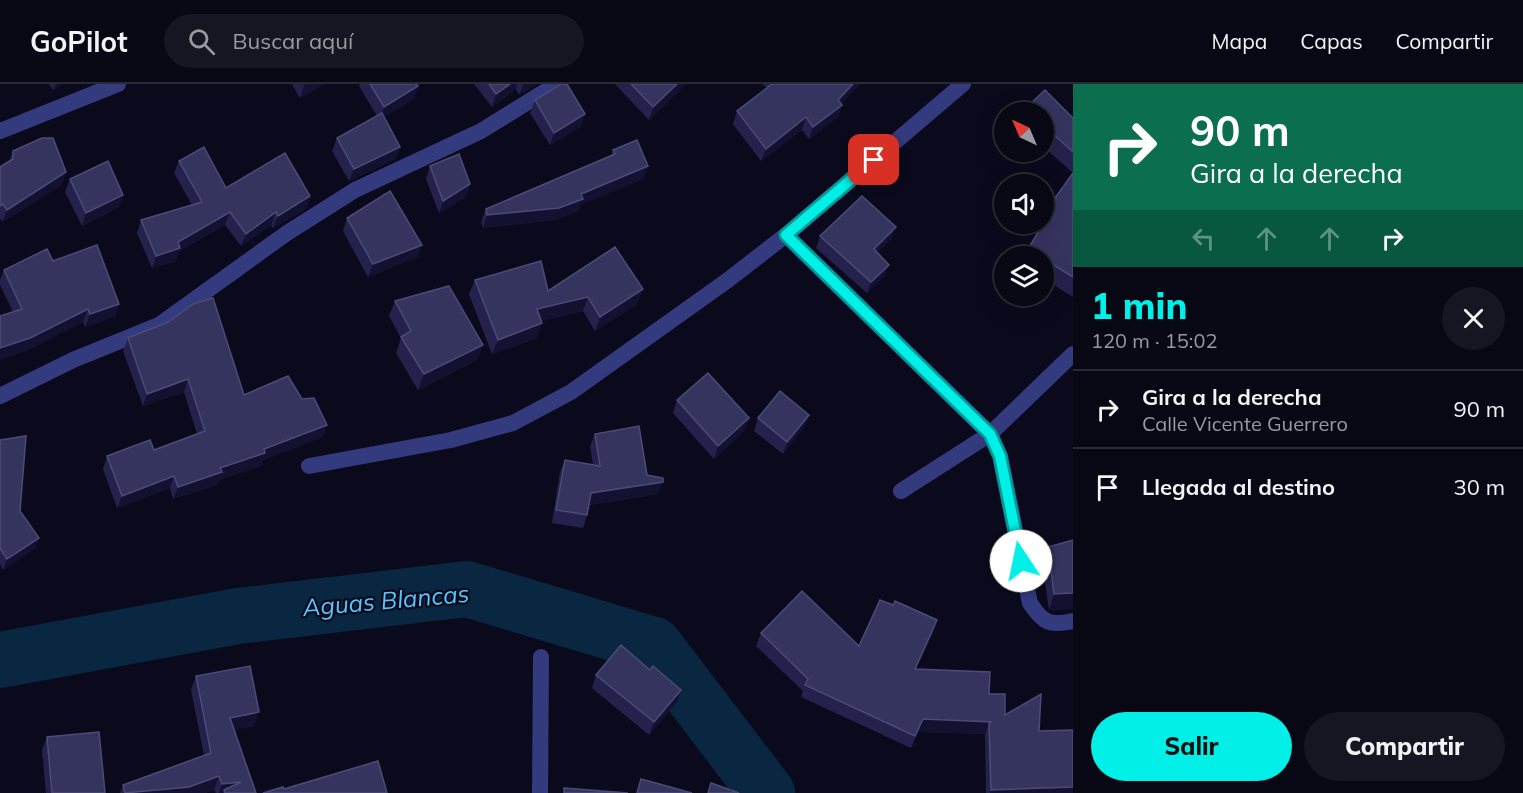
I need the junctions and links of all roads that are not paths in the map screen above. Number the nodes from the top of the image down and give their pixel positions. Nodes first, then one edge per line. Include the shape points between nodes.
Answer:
1 (118, 84) edge
2 (557, 84) edge
3 (963, 84) edge
4 (0, 131) edge
5 (786, 235) junction
6 (1073, 354) edge
7 (0, 396) edge
8 (990, 434) junction
9 (309, 466) dead end
10 (901, 491) dead end
11 (1073, 621) edge
12 (541, 657) dead end
13 (540, 793) edge

1 - 4 street
2 - 7 street via 481,131 355,190 287,233 159,326 72,360
3 - 5 street
5 - 8 street
5 - 9 street via 571,392 513,423 452,440
6 - 8 street
8 - 10 street
8 - 11 street via 1000,456 1030,603 1041,620 1057,625
12 - 13 street

